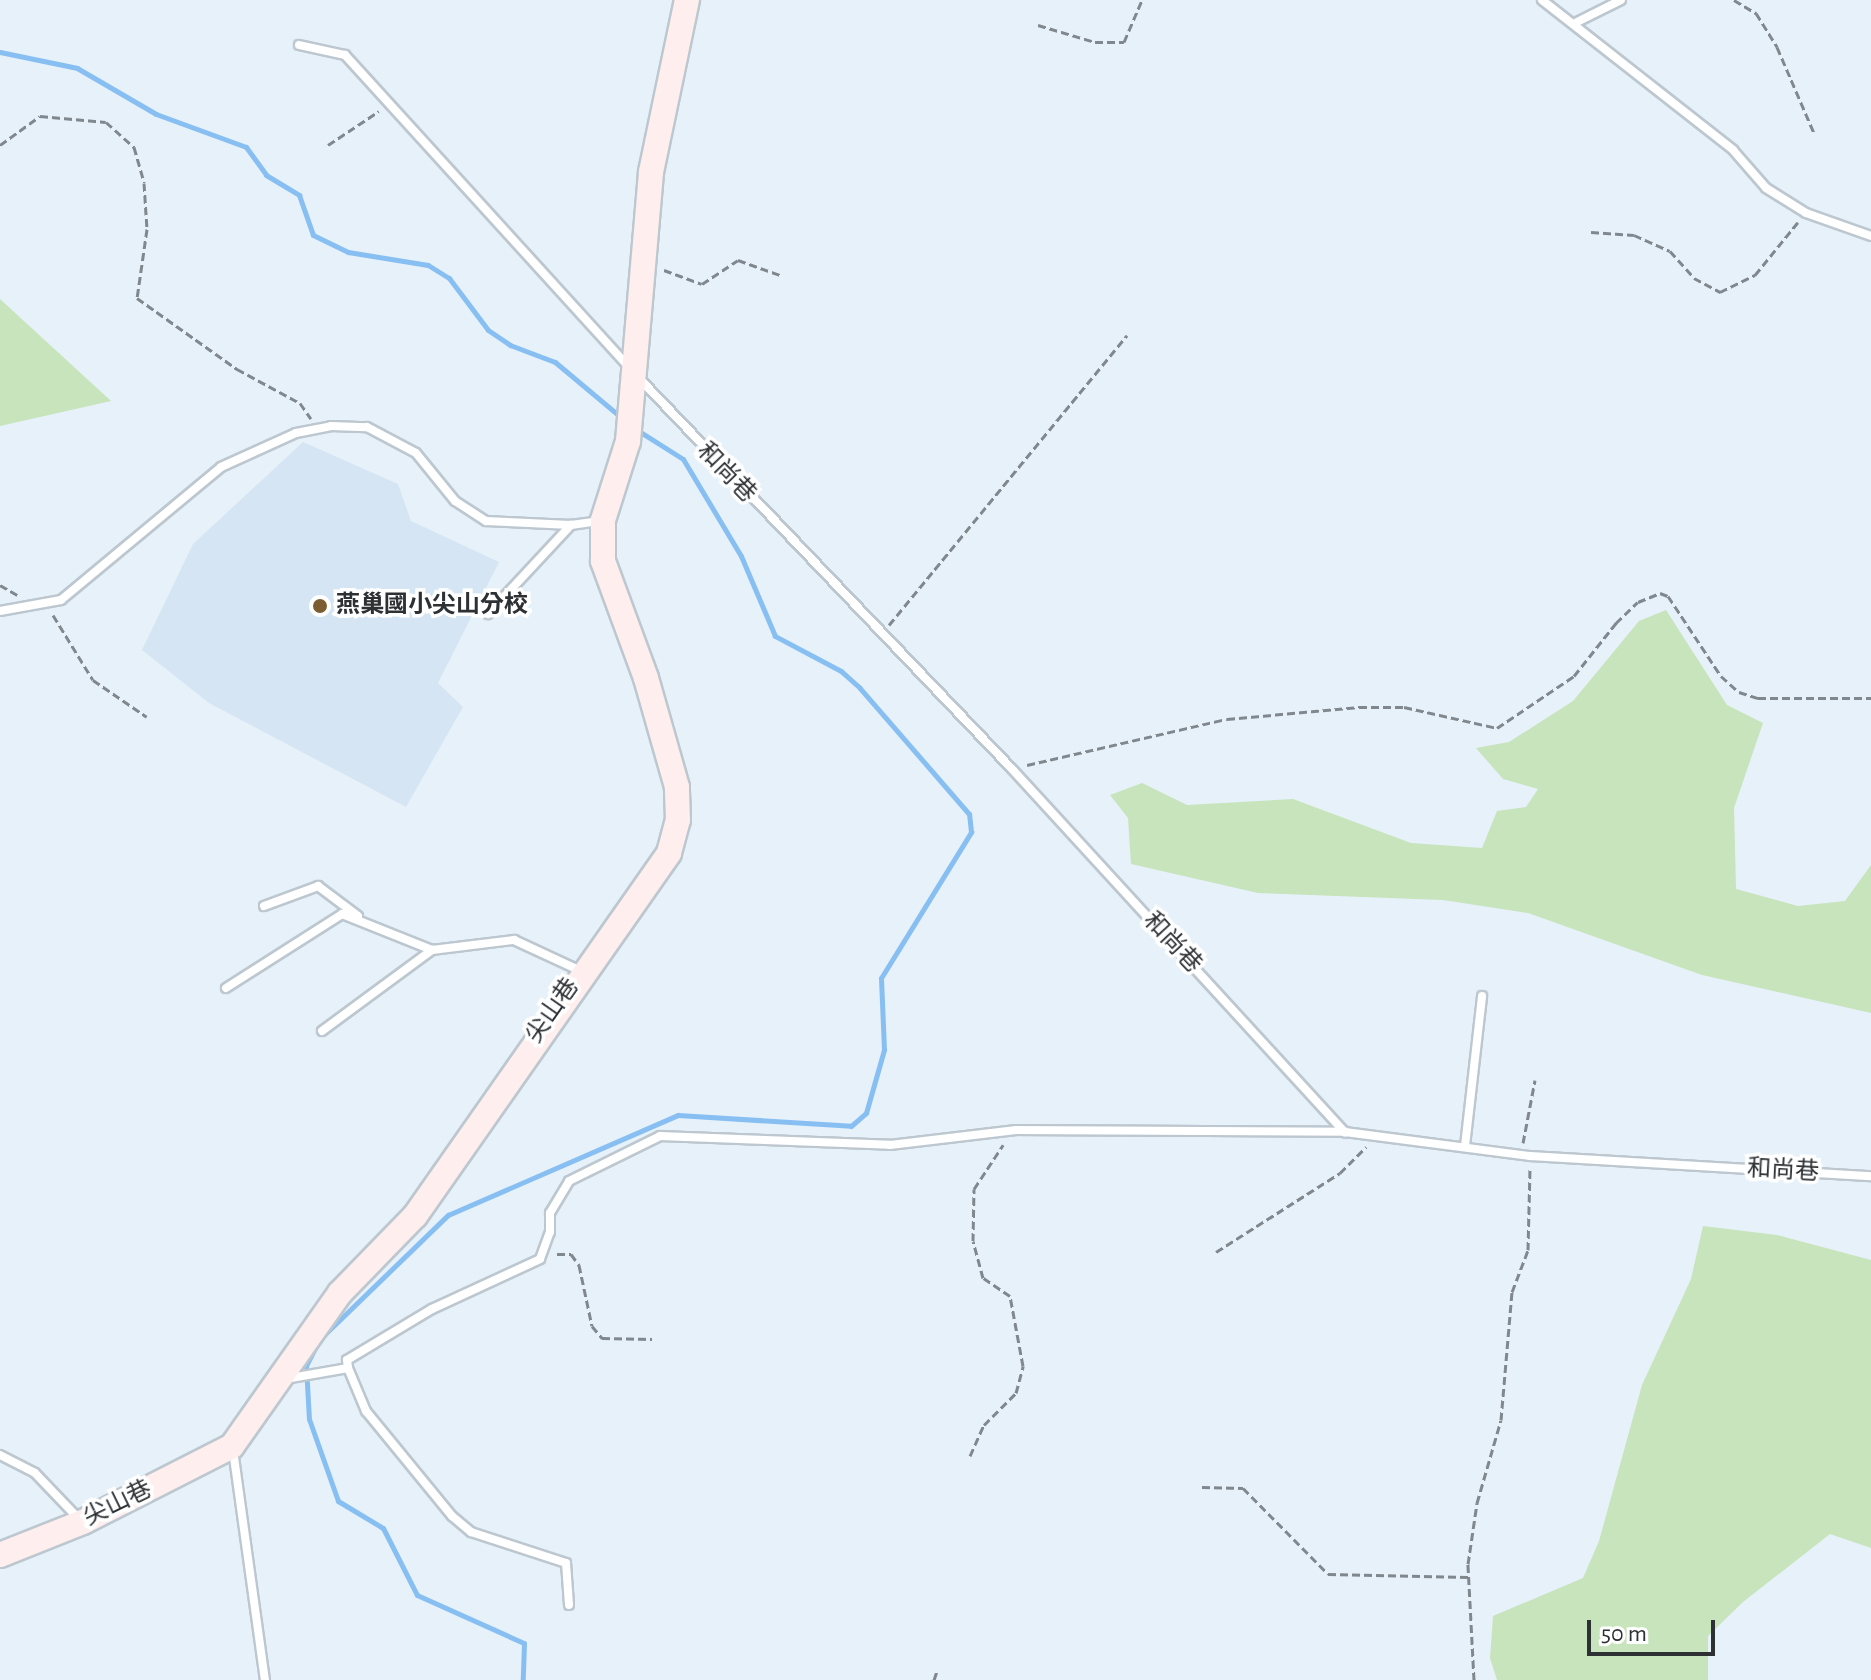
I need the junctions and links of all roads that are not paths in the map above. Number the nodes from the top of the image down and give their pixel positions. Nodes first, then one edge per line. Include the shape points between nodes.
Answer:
1 (687, 0) edge
2 (1542, 0) edge
3 (1621, 0) edge
4 (1577, 22) junction
5 (299, 45) dead end
6 (1871, 236) edge
7 (634, 373) junction
8 (603, 520) junction
9 (571, 525) junction
10 (0, 611) edge
11 (488, 614) dead end
12 (264, 906) dead end
13 (360, 917) junction
14 (432, 950) junction
15 (581, 971) junction
16 (226, 988) dead end
17 (1482, 996) dead end
18 (322, 1031) dead end
19 (1345, 1132) junction
20 (1465, 1146) junction
21 (1871, 1176) edge
22 (348, 1368) junction
23 (280, 1380) junction
24 (232, 1446) junction
25 (0, 1455) edge
26 (83, 1522) junction
27 (0, 1555) edge
28 (569, 1605) dead end
29 (265, 1680) edge

1 - 7 street, 尖山巷 via 651,172
2 - 4 lane
3 - 4 lane
4 - 6 lane via 1660,96 1733,150 1766,188 1806,213
5 - 7 lane, 和尚巷 via 345,55
7 - 8 street, 尖山巷 via 628,437
7 - 19 lane, 和尚巷 via 1012,769
8 - 9 lane
8 - 15 street, 尖山巷 via 603,561 650,692 677,787 678,820 669,853 630,914
9 - 10 lane via 486,521 455,501 416,453 351,423 317,429 221,467 76,590 48,604
9 - 11 lane
12 - 13 lane via 318,886
13 - 14 lane
13 - 16 lane via 342,914
14 - 15 lane via 514,940
14 - 18 lane
15 - 23 street, 尖山巷 via 415,1216 340,1293
17 - 20 lane
19 - 20 lane, 和尚巷
19 - 22 lane via 1016,1130 890,1145 660,1136 569,1181 550,1213 540,1259 432,1309 347,1360
20 - 21 lane, 和尚巷 via 1525,1156
22 - 23 lane
22 - 28 lane via 366,1411 452,1516 471,1532 566,1563
23 - 24 street, 尖山巷
24 - 26 street, 尖山巷
24 - 29 lane
25 - 26 lane via 35,1473
26 - 27 street, 尖山巷

